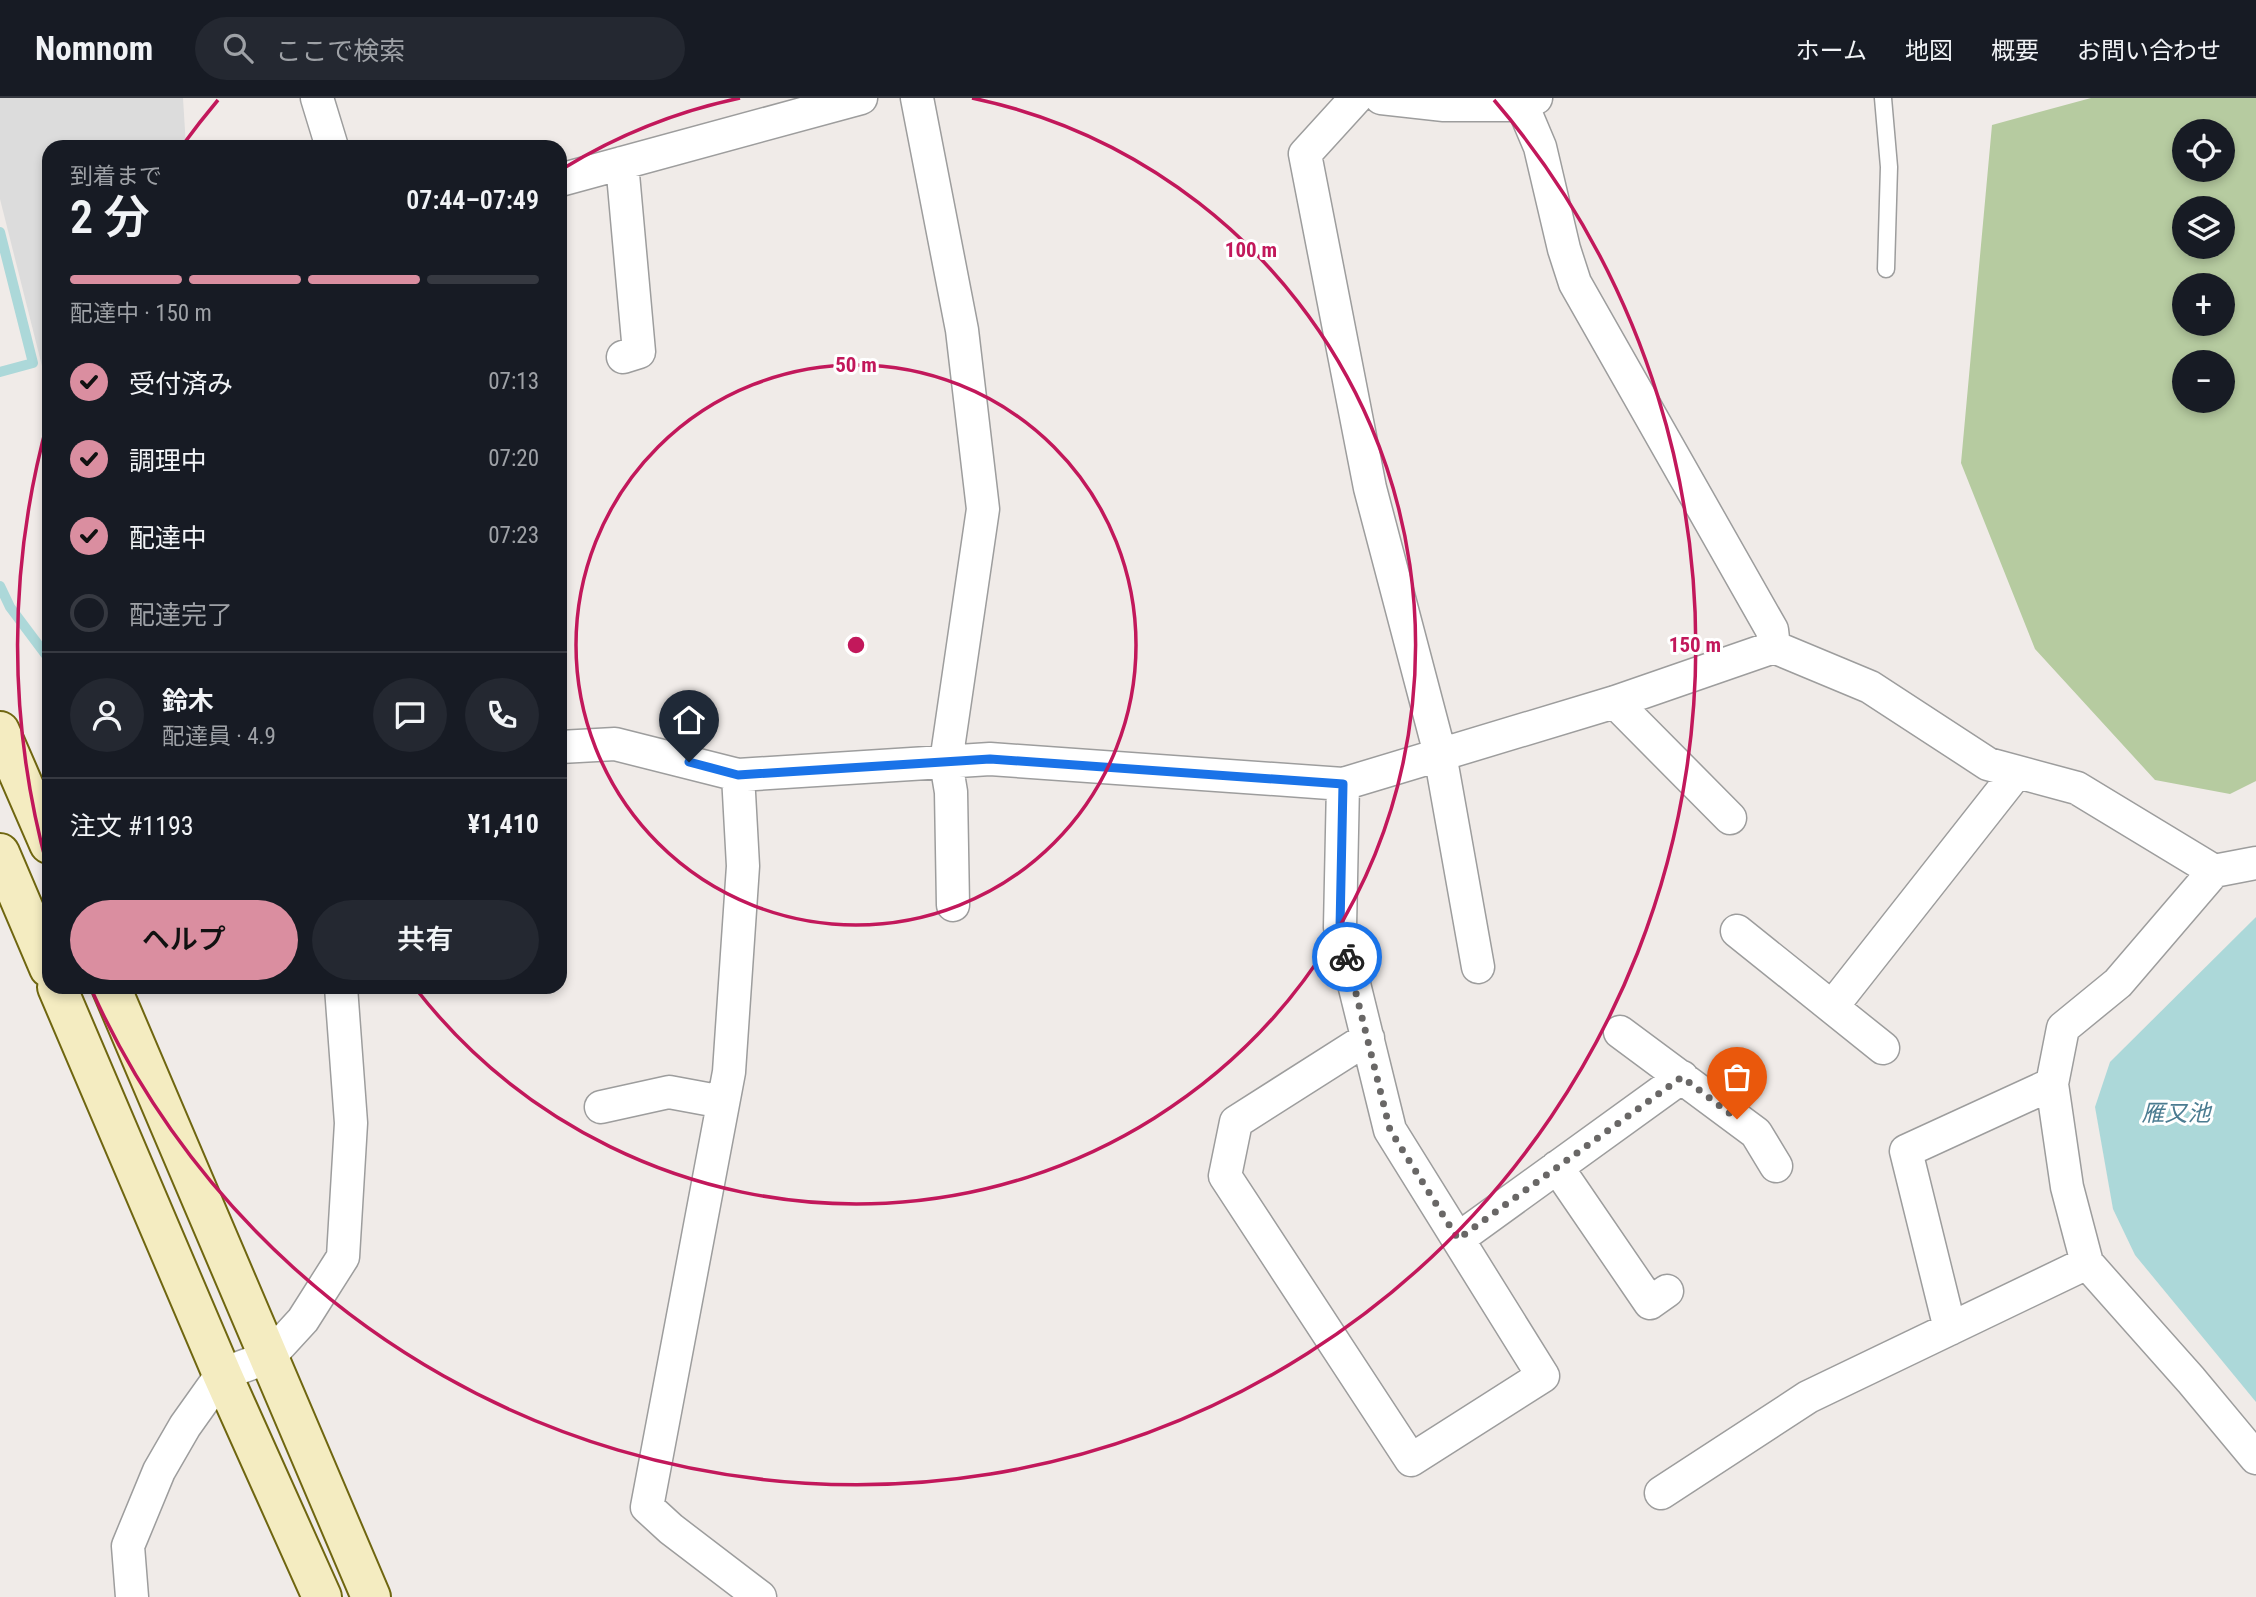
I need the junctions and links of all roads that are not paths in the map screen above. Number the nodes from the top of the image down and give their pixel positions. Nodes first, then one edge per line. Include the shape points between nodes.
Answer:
1 (317, 98) edge
2 (862, 98) edge
3 (917, 98) edge
4 (1356, 98) edge
5 (1381, 98) edge
6 (1883, 98) edge
7 (1529, 100) edge
8 (330, 140) edge
9 (622, 163) junction
10 (567, 178) edge
11 (1886, 269) dead end
12 (623, 357) dead end
13 (1774, 647) junction
14 (1615, 702) junction
15 (0, 731) edge
16 (567, 747) edge
17 (1440, 754) junction
18 (947, 762) junction
19 (22, 772) edge
20 (2017, 772) junction
21 (738, 775) junction
22 (1343, 784) junction
23 (1730, 818) dead end
24 (42, 825) edge
25 (0, 853) edge
26 (2256, 863) edge
27 (2214, 871) junction
28 (953, 905) dead end
29 (1737, 931) dead end
30 (42, 952) edge
31 (1478, 967) dead end
32 (60, 994) edge
33 (113, 994) edge
34 (342, 994) edge
35 (1832, 1007) junction
36 (1620, 1032) dead end
37 (1368, 1038) junction
38 (1882, 1048) dead end
39 (1682, 1077) junction
40 (2052, 1084) junction
41 (723, 1102) junction
42 (600, 1107) dead end
43 (1776, 1166) dead end
44 (1557, 1167) junction
45 (1458, 1239) junction
46 (2087, 1263) junction
47 (1667, 1291) dead end
48 (1950, 1329) junction
49 (270, 1357) junction
50 (222, 1374) junction
51 (2256, 1458) edge
52 (1661, 1493) dead end
53 (132, 1597) edge
54 (322, 1597) edge
55 (371, 1597) edge
56 (760, 1597) edge

1 - 8 street
2 - 9 street
3 - 18 street via 962,330 983,509
4 - 17 street via 1305,154 1370,488
5 - 7 street via 1444,105 1510,105
6 - 11 lane via 1889,167
7 - 13 street via 1575,284 1772,630
9 - 10 street
9 - 12 street via 639,352
13 - 14 street
13 - 20 street via 1870,687 1987,764
14 - 17 street
14 - 23 street
15 - 19 street
16 - 21 street via 615,744
17 - 22 street
17 - 31 street
18 - 21 street
18 - 22 street via 990,759
18 - 28 street
19 - 24 street
20 - 27 street via 2077,788
20 - 35 street
21 - 41 street via 743,866
22 - 37 street via 1340,927
25 - 30 street
26 - 27 street
27 - 40 street via 2118,983 2063,1028
29 - 35 street
32 - 50 street
33 - 49 street
34 - 49 street via 351,1123 342,1257 303,1320
35 - 38 street
36 - 39 street
37 - 45 street via 1390,1130
37 - 45 street via 1236,1122 1225,1176 1411,1460 1543,1377
39 - 43 street via 1756,1133
39 - 44 street
40 - 46 street via 2067,1187
40 - 48 street via 1906,1151
41 - 42 street via 669,1092
41 - 56 street via 647,1507
44 - 45 street
44 - 47 street via 1650,1303
46 - 48 street
46 - 51 street
48 - 52 street via 1808,1397
49 - 50 street
49 - 55 street
50 - 53 street via 159,1471 128,1546
50 - 54 street

